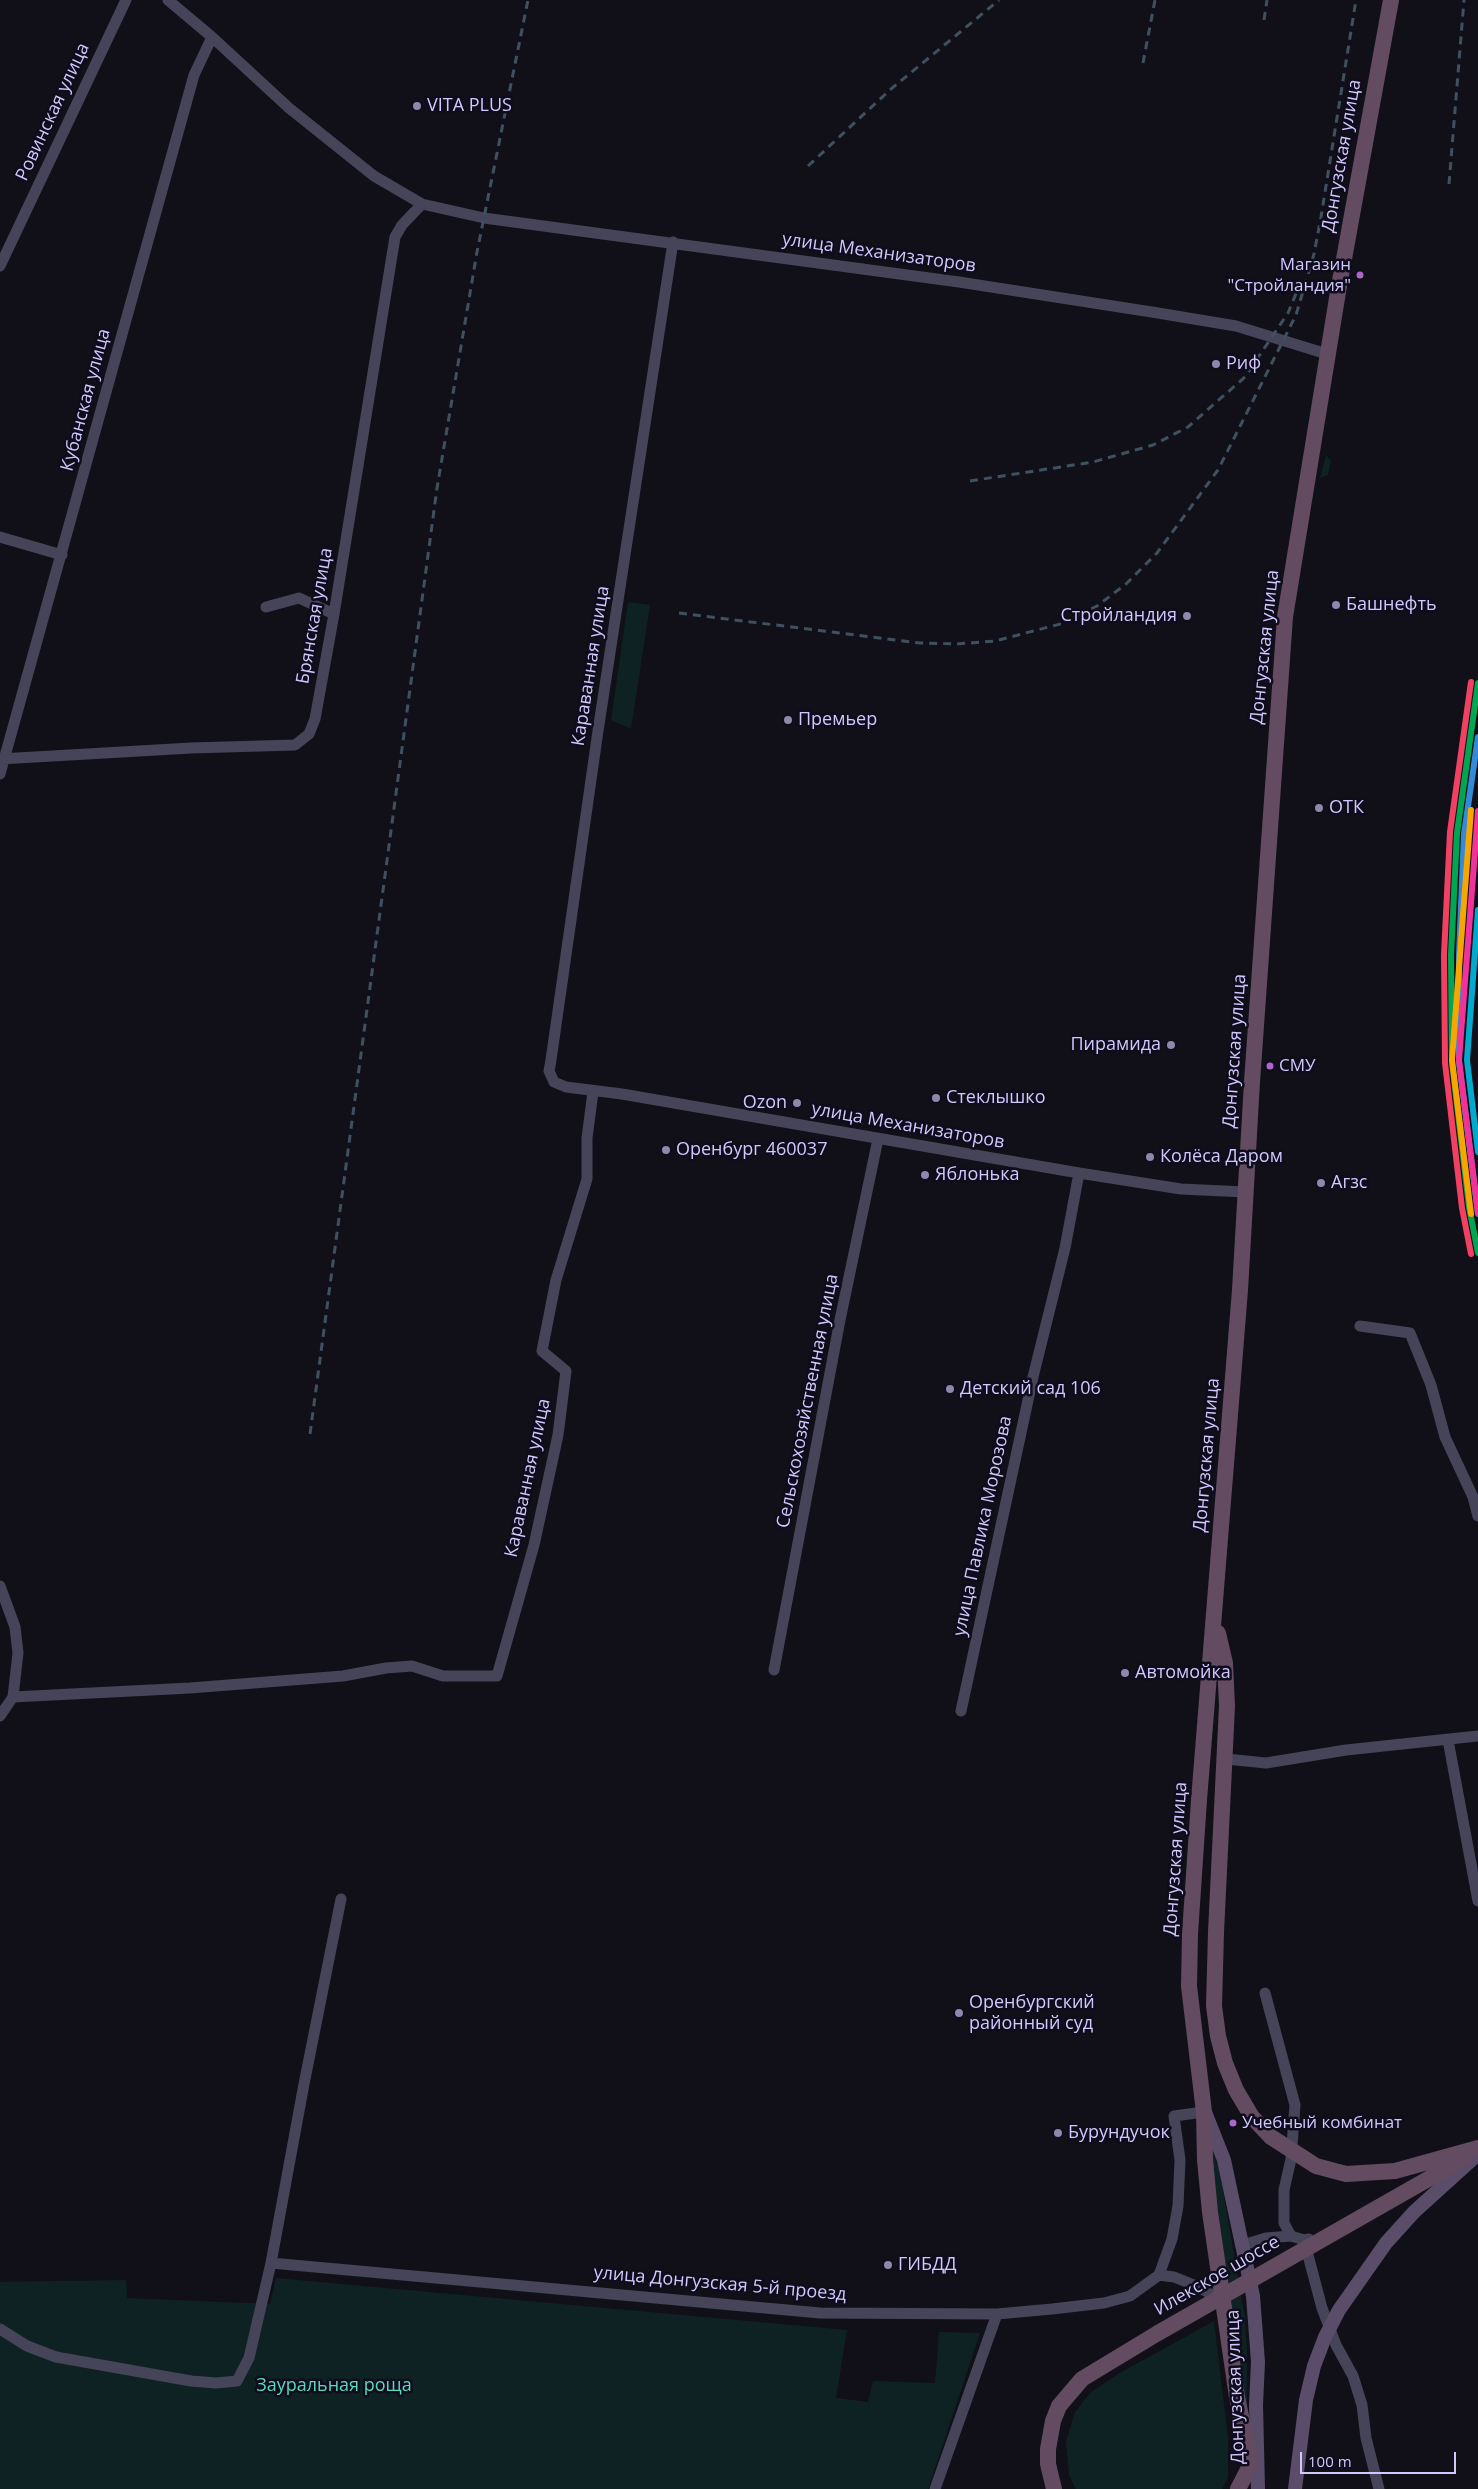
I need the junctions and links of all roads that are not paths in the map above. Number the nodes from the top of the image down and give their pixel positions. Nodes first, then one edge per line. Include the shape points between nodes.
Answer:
1 (126, 0) edge
2 (168, 0) edge
3 (1391, 0) edge
4 (212, 36) junction
5 (422, 204) junction
6 (673, 242) junction
7 (0, 266) edge
8 (1327, 354) junction
9 (0, 537) edge
10 (62, 555) junction
11 (266, 607) dead end
12 (334, 614) junction
13 (3, 760) edge
14 (0, 774) edge
15 (566, 1087) joint
16 (593, 1092) junction
17 (878, 1139) junction
18 (1079, 1173) junction
19 (1245, 1192) junction
20 (1360, 1326) dead end
21 (1478, 1516) edge
22 (0, 1586) edge
23 (1214, 1616) junction
24 (774, 1670) dead end
25 (13, 1697) junction
26 (961, 1711) dead end
27 (0, 1716) edge
28 (1478, 1736) edge
29 (1448, 1740) junction
30 (1226, 1759) junction
31 (341, 1899) dead end
32 (1478, 1901) edge
33 (1265, 1993) dead end
34 (1204, 2112) junction
35 (1478, 2152) edge
36 (1290, 2236) junction
37 (1304, 2240) junction
38 (1243, 2245) junction
39 (272, 2263) junction
40 (1159, 2274) junction
41 (1223, 2308) junction
42 (996, 2314) junction
43 (0, 2328) edge
44 (1251, 2464) junction
45 (935, 2489) edge
46 (1054, 2489) edge
47 (1238, 2489) edge
48 (1295, 2489) edge
49 (1379, 2489) edge

1 - 7 street, Ровинская улица
2 - 4 street, улица Механизаторов
3 - 8 highway, Донгузская улица
4 - 5 street, улица Механизаторов via 289,108 374,176
4 - 10 street, Кубанская улица via 194,75
5 - 6 street, улица Механизаторов via 484,218
5 - 12 street, Брянская улица via 402,225 395,238
6 - 8 street, улица Механизаторов via 959,282 1236,326
6 - 15 street, Караванная улица via 549,1071 554,1082
8 - 19 highway, Донгузская улица via 1285,617
9 - 10 street
10 - 13 street, Кубанская улица
11 - 12 street via 299,598
12 - 13 street, Брянская улица via 315,719 309,734 295,745
13 - 14 street, Кубанская улица
15 - 16 street, улица Механизаторов
16 - 17 street, улица Механизаторов via 622,1094
16 - 25 street, Караванная улица via 587,1138 587,1178 556,1280 542,1351 566,1372 558,1436 534,1545 497,1676 443,1676 412,1666 343,1676 190,1688
17 - 18 street, улица Механизаторов
17 - 24 street, Сельскохозяйственная улица via 840,1320
18 - 19 street, улица Механизаторов via 1181,1189
18 - 26 street, улица Павлика Морозова
19 - 23 highway, Донгузская улица
20 - 21 street via 1410,1333 1431,1385 1445,1437 1473,1496
22 - 25 street via 16,1627 18,1653
23 - 30 highway via 1225,1664
23 - 34 highway, Донгузская улица via 1190,1934 1189,1986
25 - 27 street
28 - 29 street
29 - 30 street via 1346,1750 1266,1763
29 - 32 street
30 - 35 highway, bridge via 1214,2006 1225,2063 1252,2117 1271,2137 1316,2166 1346,2174 1395,2171
31 - 39 street
33 - 36 street via 1295,2106 1291,2159 1284,2190 1284,2223
34 - 38 main road, Донгузская улица via 1224,2160
34 - 40 street via 1174,2116 1180,2160 1178,2206 1172,2240
34 - 41 highway, Донгузская улица via 1205,2160
35 - 37 street via 1339,2233
35 - 46 highway, Илекское шоссе, bridge via 1113,2358 1082,2379 1059,2406 1053,2421 1048,2464
35 - 48 main road, bridge via 1386,2243 1339,2310 1325,2337 1310,2383
36 - 37 street
36 - 38 street via 1266,2238
37 - 49 street via 1322,2308 1336,2345 1354,2376
38 - 44 main road, Донгузская улица via 1256,2327 1258,2489
39 - 42 street, улица Донгузская 5-й проезд via 820,2313
39 - 43 street via 249,2358 237,2380 216,2383 191,2381 56,2357 27,2346
40 - 41 street via 1194,2285 1209,2293
40 - 42 street, улица Донгузская 5-й проезд via 1130,2296 1104,2303
41 - 44 highway, Донгузская улица
42 - 45 street
44 - 47 highway

